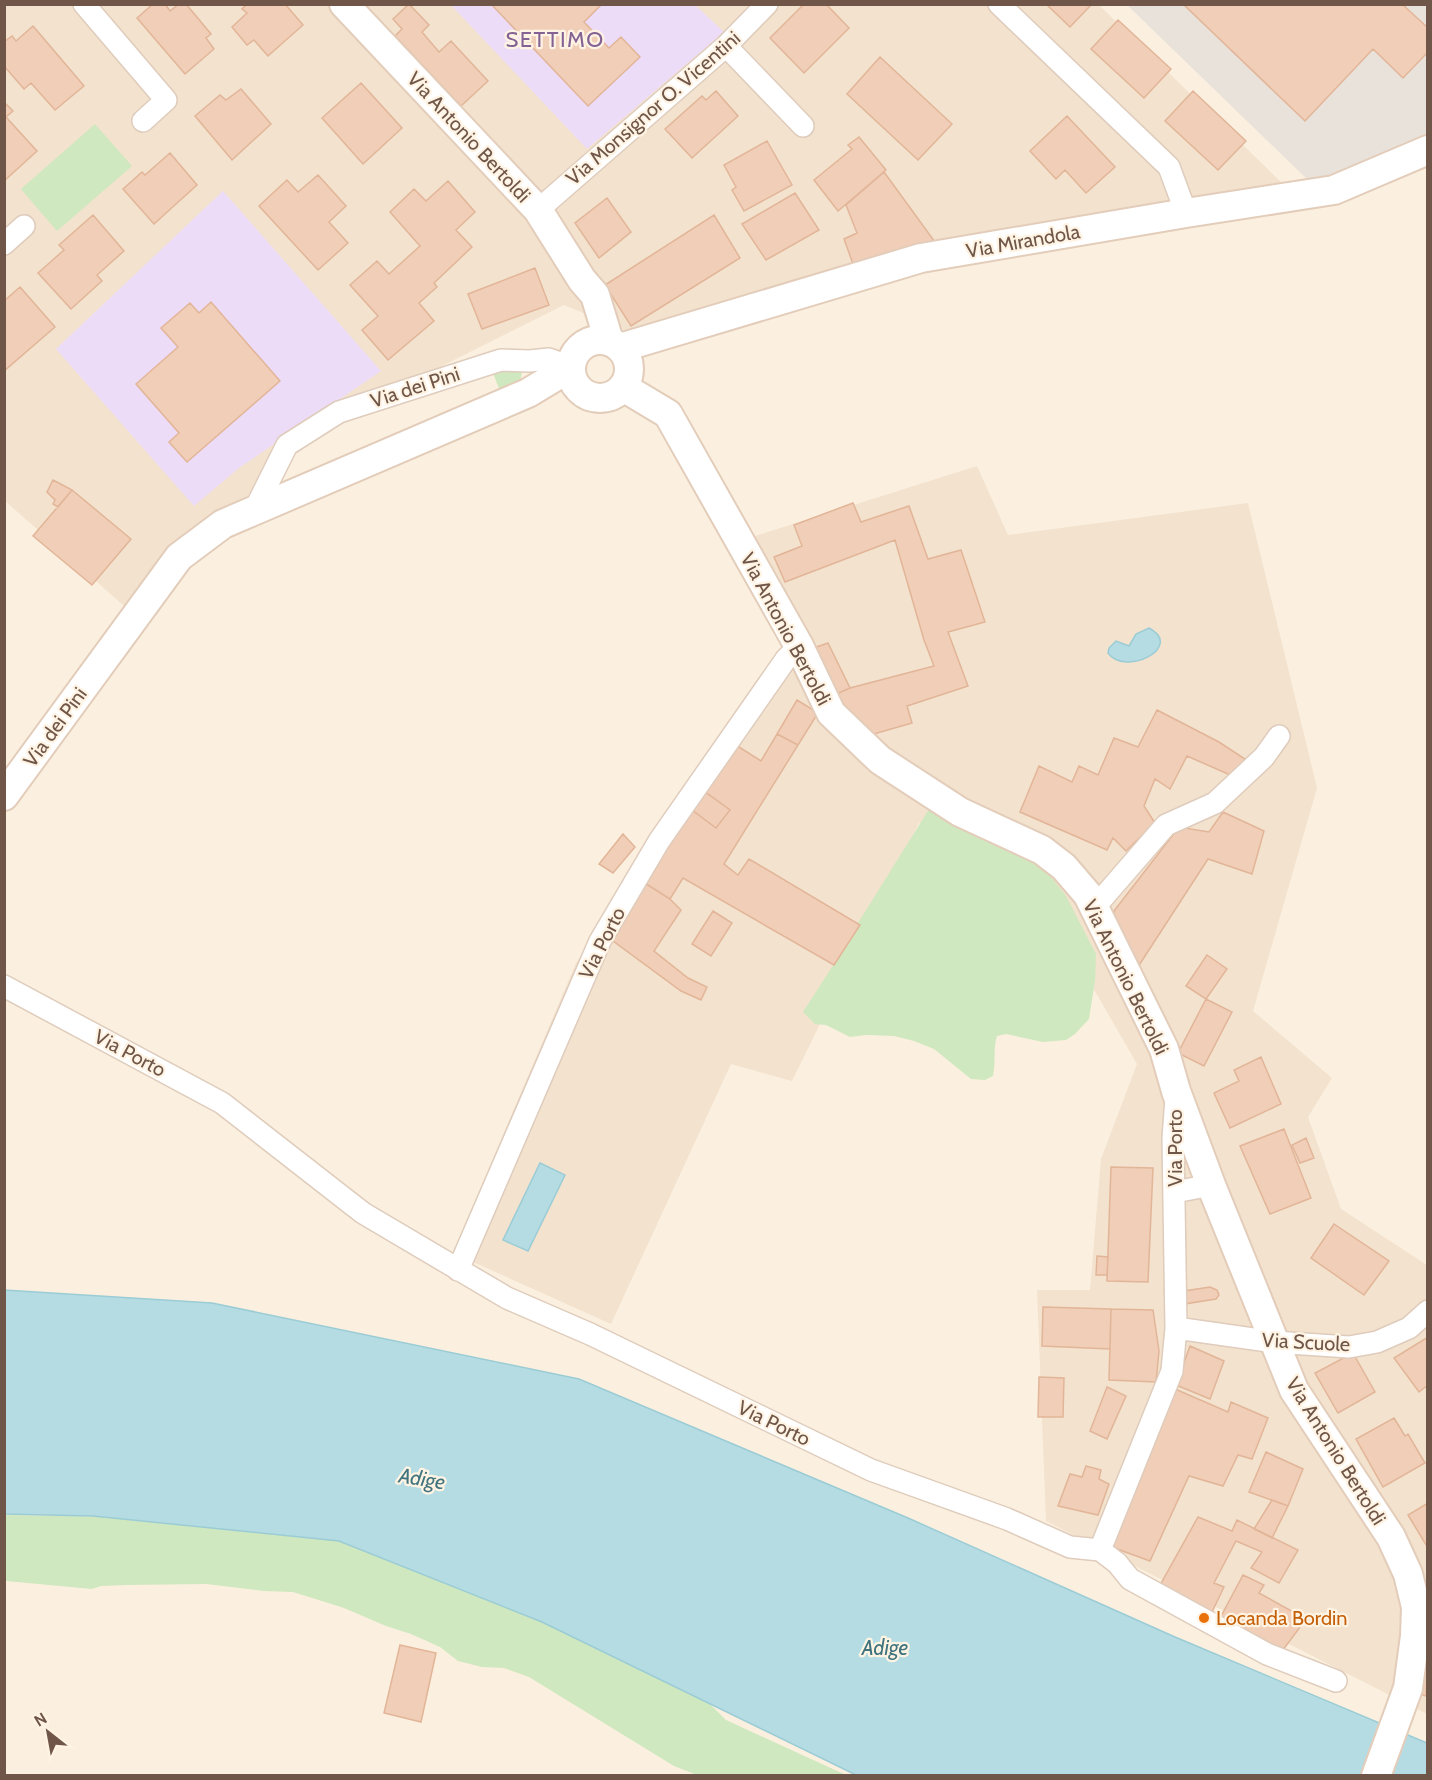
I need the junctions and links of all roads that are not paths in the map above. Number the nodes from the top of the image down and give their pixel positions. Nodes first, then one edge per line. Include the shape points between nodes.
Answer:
1 (84, 4) edge
2 (344, 4) edge
3 (767, 4) edge
4 (999, 4) edge
5 (726, 46) junction
6 (143, 121) dead end
7 (803, 126) dead end
8 (1428, 150) edge
9 (537, 210) junction
10 (1186, 213) junction
11 (24, 226) dead end
12 (4, 244) edge
13 (582, 280) junction
14 (614, 344) junction
15 (577, 368) junction
16 (623, 387) junction
17 (287, 445) junction
18 (310, 487) junction
19 (255, 509) junction
20 (799, 646) junction
21 (1279, 736) dead end
22 (4, 796) edge
23 (1094, 908) junction
24 (4, 986) edge
25 (1176, 1091) junction
26 (1211, 1185) junction
27 (1175, 1192) junction
28 (458, 1270) junction
29 (1428, 1311) edge
30 (1176, 1328) junction
31 (1274, 1342) junction
32 (1100, 1550) junction
33 (1336, 1681) dead end
34 (1376, 1776) edge

1 - 6 street via 166,100
2 - 9 street, Via Antonio Bertoldi
3 - 5 street, Via Monsignor O. Vicentini
4 - 10 street via 1170,167
5 - 7 street
5 - 9 street, Via Monsignor O. Vicentini
8 - 10 street, Via Mirandola via 1334,190
9 - 13 street, Via Antonio Bertoldi
10 - 14 street, Via Mirandola via 921,258
11 - 12 street
13 - 14 street, Via Antonio Bertoldi via 595,295
13 - 15 street
14 - 15 street via 596,340 584,345
14 - 16 street via 628,360 629,374
15 - 16 street via 590,396 614,395
15 - 17 street, Via dei Pini via 549,359 501,360 339,412
15 - 18 street, Via dei Pini
16 - 20 street, Via Antonio Bertoldi via 668,414
17 - 18 street via 288,476 293,483
17 - 19 street
18 - 19 street, Via dei Pini
19 - 22 street, Via dei Pini via 223,524 179,557
20 - 23 street, Via Antonio Bertoldi via 831,713 880,760 960,812 1042,850 1064,867
20 - 28 street, Via Porto via 659,841 600,941
21 - 23 street via 1264,757 1215,803 1166,825
23 - 25 street, Via Antonio Bertoldi via 1164,1049
24 - 28 street, Via Porto via 222,1103 363,1213
25 - 26 street, Via Antonio Bertoldi
25 - 27 street, Via Porto
26 - 27 street
26 - 31 street, Via Antonio Bertoldi
27 - 30 street, Via Porto
28 - 32 street, Via Porto via 507,1298 871,1470 1007,1519 1070,1547
29 - 31 street, Via Scuole via 1409,1328 1367,1344 1349,1347
30 - 31 street, Via Scuole
30 - 32 street, Via Porto via 1172,1371
31 - 34 street, Via Antonio Bertoldi via 1294,1390 1391,1537 1408,1574 1416,1607 1408,1688
32 - 33 street via 1130,1579 1267,1654

